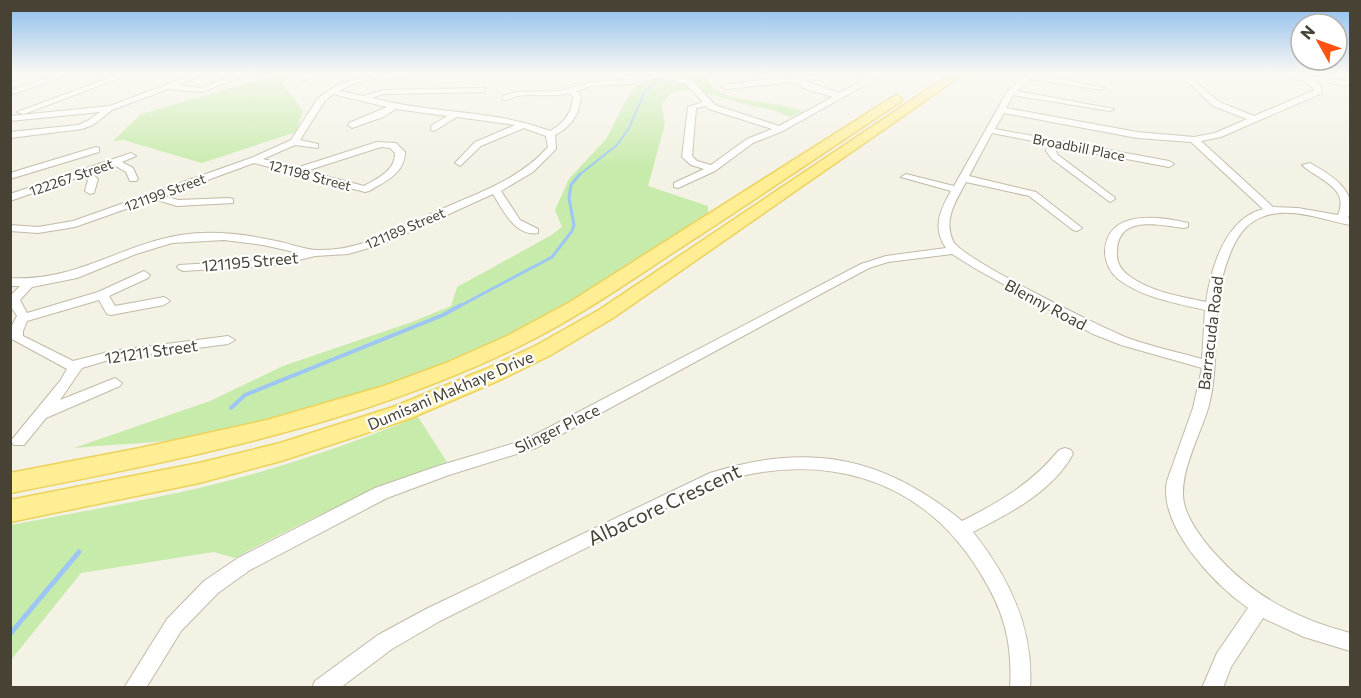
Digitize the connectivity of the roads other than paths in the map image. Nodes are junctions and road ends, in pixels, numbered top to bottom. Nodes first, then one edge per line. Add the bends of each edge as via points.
1 (41, 106) edge
2 (118, 106) edge
3 (321, 106) edge
4 (389, 106) edge
5 (575, 106) edge
6 (697, 106) edge
7 (712, 106) edge
8 (823, 106) edge
9 (887, 106) edge
10 (911, 106) edge
11 (1003, 106) edge
12 (1090, 106) edge
13 (1220, 106) edge
14 (1285, 106) edge
15 (394, 107) junction
16 (111, 108) junction
17 (1110, 109) dead end
18 (1000, 110) junction
19 (457, 113) junction
20 (10, 117) edge
21 (1253, 119) junction
22 (525, 124) junction
23 (352, 125) dead end
24 (434, 128) dead end
25 (780, 129) junction
26 (990, 130) junction
27 (550, 134) junction
28 (10, 135) edge
29 (1194, 140) junction
30 (294, 142) junction
31 (1053, 142) junction
32 (315, 146) dead end
33 (96, 150) dead end
34 (131, 156) dead end
35 (254, 160) junction
36 (115, 162) junction
37 (460, 163) dead end
38 (1169, 164) dead end
39 (1307, 165) dead end
40 (712, 169) junction
41 (297, 171) junction
42 (84, 173) junction
43 (10, 176) edge
44 (906, 177) dead end
45 (963, 178) junction
46 (133, 179) dead end
47 (678, 185) dead end
48 (495, 189) junction
49 (956, 189) junction
50 (90, 191) dead end
51 (155, 196) junction
52 (10, 198) edge
53 (1110, 199) dead end
54 (230, 201) dead end
55 (1269, 209) junction
56 (1346, 221) edge
57 (1184, 225) dead end
58 (10, 228) edge
59 (1077, 228) dead end
60 (534, 231) dead end
61 (954, 250) junction
62 (317, 253) junction
63 (183, 267) dead end
64 (144, 275) dead end
65 (10, 282) edge
66 (29, 283) junction
67 (102, 295) junction
68 (164, 301) dead end
69 (1210, 307) junction
70 (23, 318) junction
71 (228, 340) dead end
72 (74, 365) junction
73 (1209, 365) junction
74 (115, 383) dead end
75 (39, 415) junction
76 (19, 441) dead end
77 (1065, 454) dead end
78 (10, 483) edge
79 (10, 511) edge
80 (961, 530) junction
81 (1260, 606) junction
82 (1350, 642) edge
83 (134, 687) edge
84 (322, 687) edge
85 (1020, 687) edge
86 (1212, 687) edge

1 - 20 street
2 - 16 street
3 - 30 street
4 - 15 street
5 - 27 street via 565,125
6 - 40 street via 692,107 687,158
7 - 25 street
8 - 25 street
9 - 78 main road, Dumisani Makhaye Drive via 586,301 485,354 371,399 269,430 153,457
10 - 79 main road, Dumisani Makhaye Drive via 606,314 494,374 401,413 281,452 199,473
11 - 18 street
12 - 17 street
13 - 21 street
14 - 21 street
15 - 19 street
15 - 23 street
16 - 20 street
16 - 28 street via 79,127
18 - 26 street
18 - 29 street via 1137,135
19 - 22 street
19 - 24 street
21 - 29 street via 1218,135
22 - 27 street
22 - 37 street via 478,144
25 - 40 street via 744,145
26 - 31 street, Broadbill Place
26 - 45 street
27 - 48 street, 121189 Street via 553,147 543,160
29 - 55 street
30 - 32 street
30 - 35 street, 121199 Street
31 - 38 street, Broadbill Place
31 - 53 street via 1051,151 1055,157
33 - 43 street
34 - 36 street, 122267 Street
35 - 41 street, 121198 Street
35 - 51 street, 121199 Street
36 - 42 street, 122267 Street
36 - 46 street via 130,170
39 - 56 street via 1345,197
40 - 47 street
41 - 41 street, 121198 Street via 377,144 395,146 400,152 400,161 386,177 365,189
42 - 50 street via 93,178
42 - 52 street, 122267 Street
44 - 49 street
45 - 49 street
45 - 59 street via 1032,194
48 - 60 street via 516,222
48 - 62 street, 121189 Street via 372,244
49 - 61 street via 942,218 944,232
51 - 54 street via 177,203
51 - 58 street, 121199 Street via 64,226 38,230
55 - 56 street
55 - 69 street, Barracuda Road via 1247,220 1236,232 1218,269
57 - 69 street via 1130,222 1117,230 1111,247 1112,263 1123,277 1146,290
61 - 73 street, Blenny Road via 1098,331
61 - 83 street, Slinger Place via 864,266 530,444 381,493 266,552 228,575 193,604 174,625
62 - 63 street, 121195 Street via 286,261
62 - 66 street, 121189 Street via 243,238 189,237 155,244 76,274
64 - 67 street
65 - 66 street, 121189 Street
66 - 70 street via 14,300
67 - 68 street via 112,311
67 - 70 street
69 - 73 street, Barracuda Road
70 - 72 street via 16,331 18,340
71 - 72 street, 121211 Street via 112,355
72 - 75 street
73 - 81 street, Barracuda Road via 1198,416 1176,479 1177,512 1206,556
74 - 75 street
75 - 76 street
77 - 80 street via 1046,479 1025,496
80 - 84 street, Albacore Crescent via 910,492 856,469 804,460 754,464 710,479 433,615
80 - 85 street, Albacore Crescent via 1006,601 1017,641
81 - 82 street, Barracuda Road via 1306,628
81 - 86 street via 1224,660

